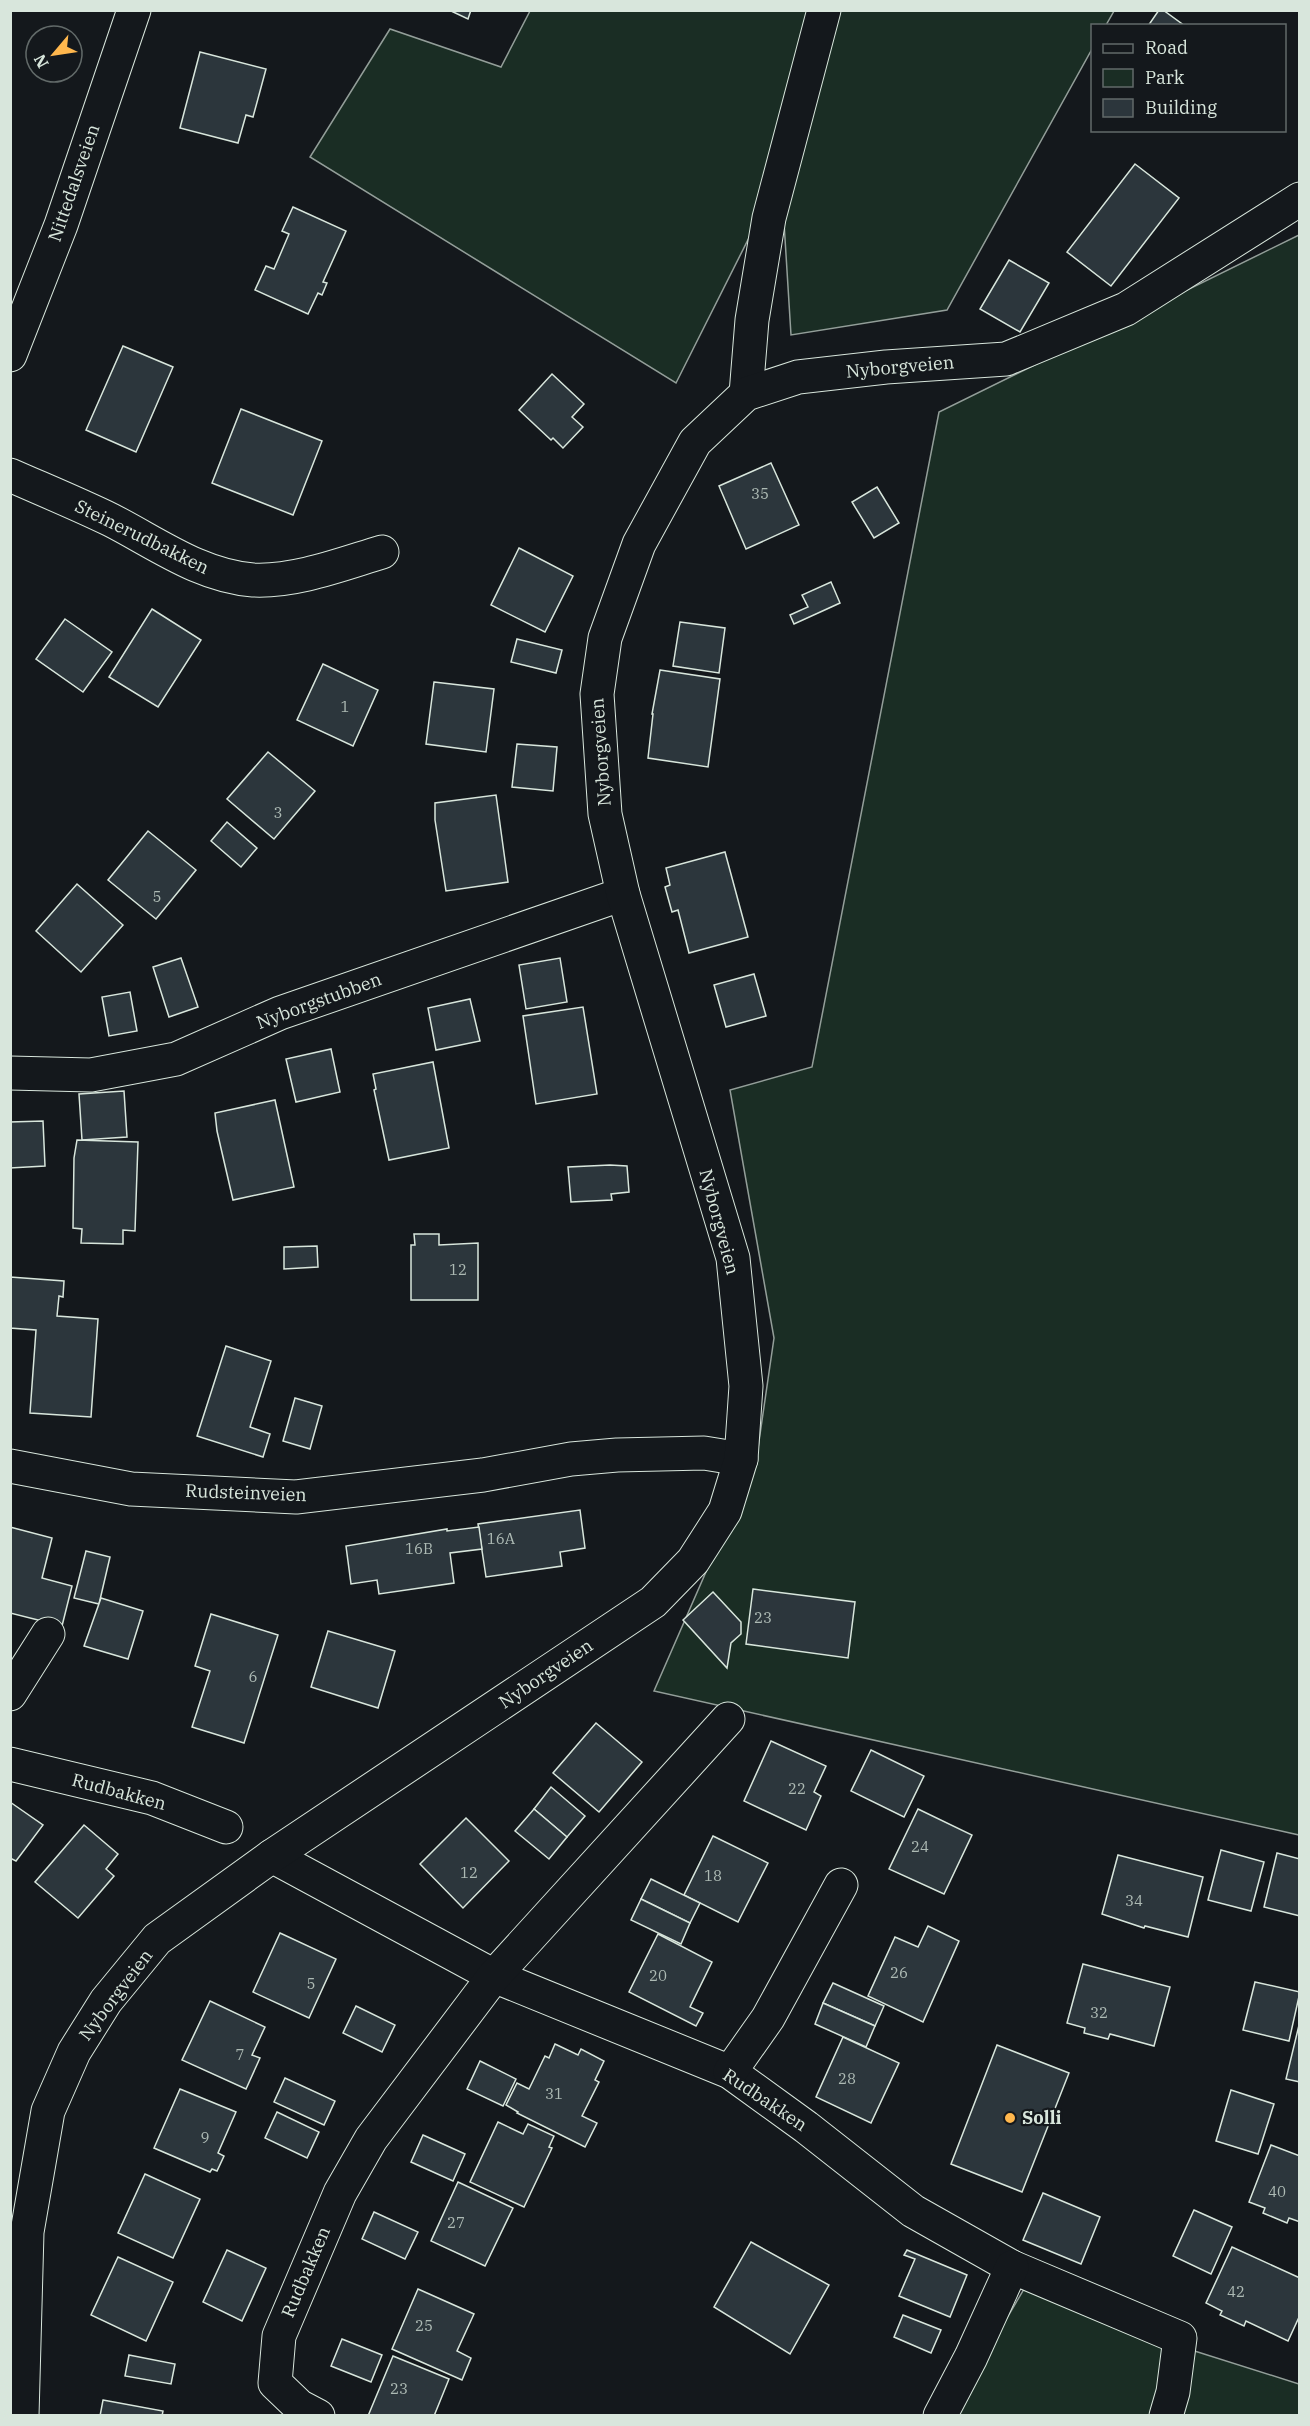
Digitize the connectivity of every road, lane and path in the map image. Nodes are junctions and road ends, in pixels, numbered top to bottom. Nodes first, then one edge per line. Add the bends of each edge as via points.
1 (134, 10) edge
2 (824, 10) edge
3 (1299, 199) edge
4 (10, 355) edge
5 (746, 394) junction
6 (10, 475) edge
7 (382, 552) dead end
8 (623, 894) junction
9 (10, 1073) edge
10 (741, 1459) junction
11 (10, 1466) edge
12 (48, 1635) dead end
13 (10, 1694) edge
14 (728, 1719) dead end
15 (10, 1764) edge
16 (226, 1827) dead end
17 (272, 1856) junction
18 (841, 1885) dead end
19 (494, 1976) junction
20 (730, 2073) junction
21 (1012, 2267) junction
22 (22, 2415) edge
23 (318, 2415) edge
24 (940, 2415) edge
25 (1166, 2415) edge

1 - 4 street, Nittedalsveien via 61,225
2 - 5 street via 769,218 752,320
3 - 5 street, Nyborgveien via 1126,309 1006,359 798,377
5 - 8 street, Nyborgveien via 695,442 639,544 605,638 597,694 598,740 605,814
6 - 7 street, Steinerudbakken via 219,574 254,580 309,574
8 - 9 street, Nyborgstubben via 280,1013 176,1059 91,1075
8 - 10 street, Nyborgveien via 733,1258 746,1386
10 - 11 street, Rudsteinveien via 704,1453 617,1455 296,1497 131,1489
10 - 17 street, Nyborgveien via 725,1510 693,1561 653,1602
12 - 13 street
14 - 19 street, Rudbakken
15 - 16 street, Rudbakken via 152,1798
17 - 19 street, Rudbakken
17 - 22 street, Nyborgveien via 158,1939 106,2001 74,2052 52,2101 27,2232
18 - 20 street via 768,2018
19 - 20 street, Rudbakken
19 - 23 street, Rudbakken via 371,2139 340,2193 279,2336 275,2384 299,2406
20 - 21 street, Rudbakken via 913,2211
21 - 24 street
21 - 25 street, Rudbakken via 1180,2338

